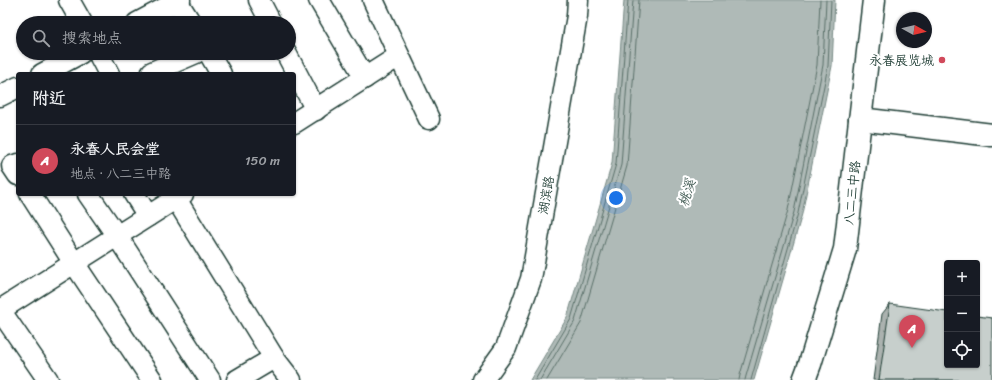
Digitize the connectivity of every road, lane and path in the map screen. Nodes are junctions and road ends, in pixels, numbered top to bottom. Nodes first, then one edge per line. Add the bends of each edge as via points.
1 (69, 0) edge
2 (259, 0) edge
3 (319, 0) edge
4 (373, 0) edge
5 (578, 0) edge
6 (874, 0) edge
7 (179, 1) edge
8 (78, 16) edge
9 (150, 16) edge
10 (186, 16) edge
11 (267, 16) edge
12 (399, 56) junction
13 (68, 60) edge
14 (102, 60) edge
15 (180, 60) edge
16 (213, 60) edge
17 (290, 60) edge
18 (46, 72) edge
19 (108, 72) edge
20 (152, 72) edge
21 (221, 72) edge
22 (296, 72) edge
23 (296, 72) edge
24 (365, 78) junction
25 (16, 88) edge
26 (0, 96) edge
27 (316, 110) junction
28 (429, 119) dead end
29 (860, 119) junction
30 (296, 123) edge
31 (992, 135) edge
32 (16, 165) edge
33 (16, 172) edge
34 (31, 196) edge
35 (89, 196) edge
36 (135, 196) edge
37 (177, 196) edge
38 (148, 216) junction
39 (117, 236) junction
40 (74, 263) junction
41 (0, 310) edge
42 (274, 358) junction
43 (48, 380) edge
44 (152, 380) edge
45 (210, 380) edge
46 (237, 380) edge
47 (291, 380) edge
48 (483, 380) edge
49 (804, 380) edge

1 - 8 street
2 - 11 street
3 - 24 street
4 - 12 street
5 - 48 street, 湖滨路 via 531,279 506,348
6 - 29 main road, 八二三中路
7 - 9 street
7 - 10 street
12 - 24 street
12 - 28 street
13 - 18 street
14 - 19 street
15 - 20 street
16 - 21 street
17 - 22 street
23 - 27 street
24 - 27 street
25 - 26 street
27 - 30 street
29 - 31 main road
29 - 49 main road, 八二三中路 via 845,250
32 - 33 street via 12,166
34 - 40 street
35 - 39 street
36 - 38 street
37 - 38 street
37 - 42 street
38 - 39 street
39 - 40 street
39 - 45 street
40 - 41 street
40 - 44 street
41 - 43 street
42 - 46 street
42 - 47 street

